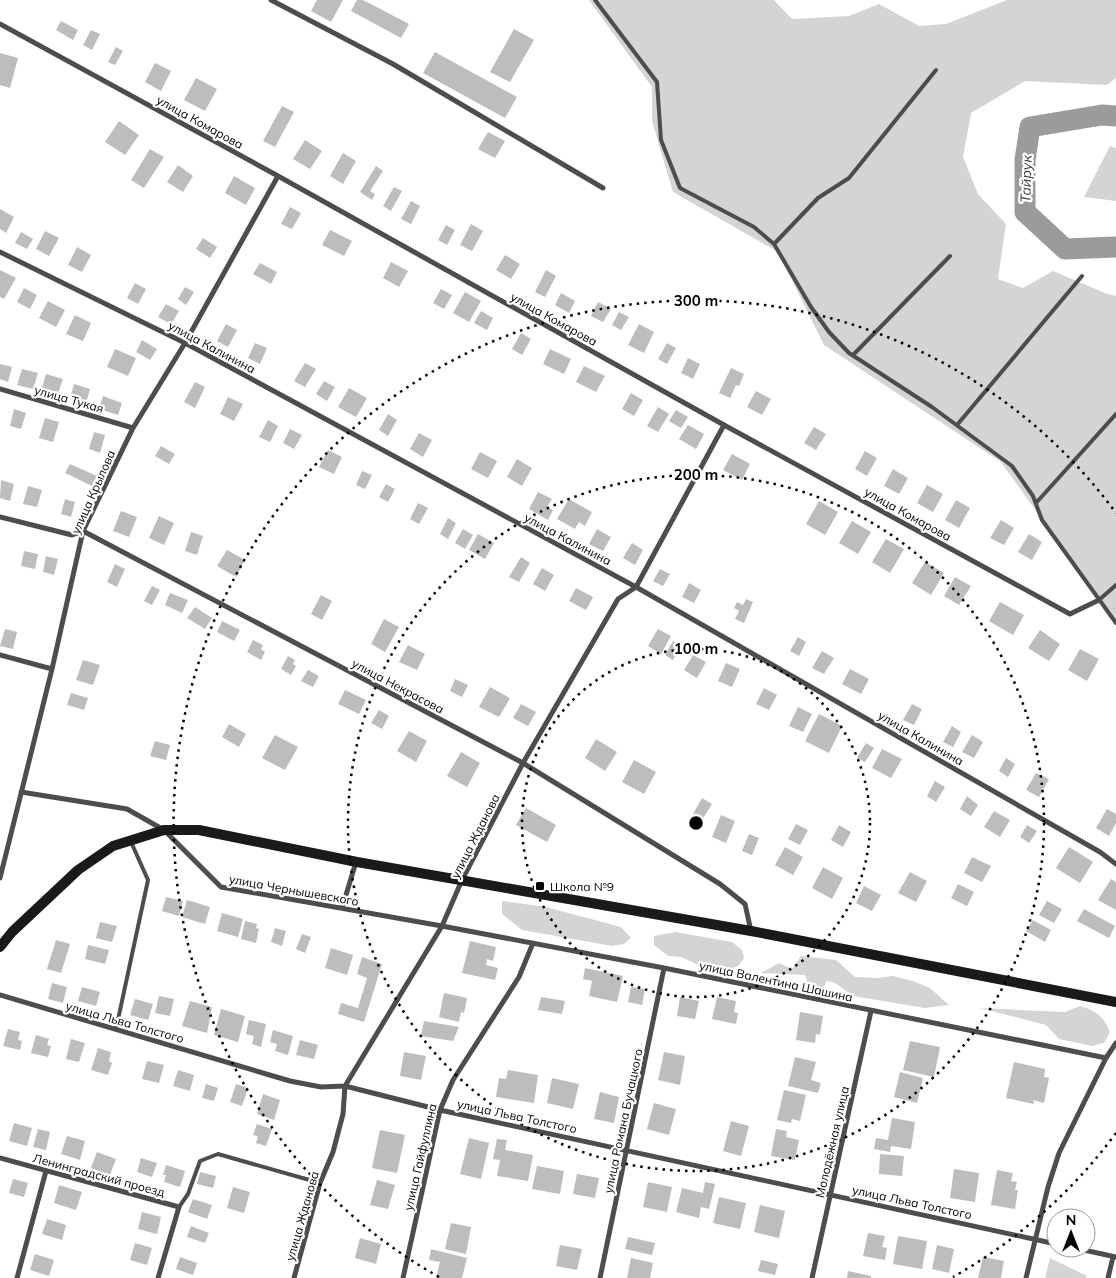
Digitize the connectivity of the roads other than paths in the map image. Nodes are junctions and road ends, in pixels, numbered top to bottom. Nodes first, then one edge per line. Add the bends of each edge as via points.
1 (271, 0) edge
2 (595, 0) edge
3 (0, 24) edge
4 (936, 70) dead end
5 (278, 176) junction
6 (603, 188) dead end
7 (774, 244) junction
8 (0, 252) edge
9 (950, 256) dead end
10 (1082, 276) dead end
11 (185, 344) junction
12 (853, 355) junction
13 (0, 389) edge
14 (1116, 414) edge
15 (724, 425) junction
16 (957, 425) junction
17 (133, 428) junction
18 (1036, 503) junction
19 (0, 517) edge
20 (83, 531) junction
21 (1116, 584) edge
22 (636, 587) junction
23 (1099, 600) junction
24 (1116, 623) edge
25 (0, 655) edge
26 (52, 669) junction
27 (523, 763) junction
28 (22, 792) junction
29 (164, 830) junction
30 (130, 840) junction
31 (356, 862) junction
32 (1116, 864) edge
33 (1, 871) edge
34 (0, 878) edge
35 (462, 880) junction
36 (342, 908) junction
37 (442, 926) junction
38 (751, 931) junction
39 (533, 943) junction
40 (0, 947) edge
41 (664, 968) junction
42 (0, 995) edge
43 (1116, 1002) edge
44 (871, 1011) junction
45 (116, 1030) junction
46 (1116, 1043) edge
47 (1106, 1058) junction
48 (345, 1086) junction
49 (440, 1110) junction
50 (627, 1150) junction
51 (0, 1158) edge
52 (46, 1172) junction
53 (320, 1182) junction
54 (830, 1194) junction
55 (179, 1207) junction
56 (1034, 1239) junction
57 (1046, 1242) edge
58 (1096, 1253) edge
59 (1115, 1257) edge
60 (17, 1278) edge
61 (158, 1278) edge
62 (294, 1278) edge
63 (403, 1278) edge
64 (600, 1278) edge
65 (812, 1278) edge
66 (1026, 1278) edge
67 (1108, 1278) edge

1 - 6 street via 393,64
2 - 7 lane via 658,82 661,140 680,188 754,227
3 - 5 street, улица Комарова
4 - 7 lane via 849,178 818,198
5 - 11 street, улица Крылова
5 - 15 street, улица Комарова
7 - 12 lane via 811,307 829,332
8 - 11 street, улица Калинина
9 - 12 lane
10 - 16 lane
11 - 17 street, улица Крылова
11 - 22 street, улица Калинина
12 - 16 lane
13 - 17 street, улица Тукая
14 - 18 lane
15 - 22 street, улица Жданова
15 - 23 street, улица Комарова via 1070,614
16 - 18 lane via 1012,466
17 - 20 street, улица Крылова
18 - 23 lane via 1042,520
19 - 20 street, улица Некрасова via 72,535
20 - 26 street, улица Крылова
20 - 27 street, улица Некрасова
21 - 23 lane
22 - 27 street, улица Жданова via 618,599
22 - 32 street, улица Калинина
23 - 24 lane
25 - 26 street
26 - 28 street, улица Крылова
27 - 35 street, улица Жданова
27 - 38 street, улица Некрасова via 720,884 745,904
28 - 29 street, улица Чернышевского via 127,809
28 - 33 street, улица Крылова
29 - 30 street
29 - 31 street via 199,830
29 - 36 street, улица Чернышевского via 221,887
30 - 40 street via 113,846 78,870
30 - 45 lane via 148,880
31 - 35 street
31 - 36 street
33 - 34 street, улица Крылова
35 - 37 street, улица Жданова
35 - 38 street
36 - 37 street, улица Чернышевского
37 - 39 street, улица Валентина Шашина
37 - 48 street, улица Жданова
38 - 43 street
39 - 41 street, улица Валентина Шашина
39 - 49 street, улица Гайфуллина via 519,977 453,1080
41 - 44 street, улица Валентина Шашина
41 - 50 street, улица Романа Бучацкого
42 - 45 street, улица Льва Толстого
44 - 47 street, улица Валентина Шашина
44 - 54 street, Молодёжная улица
45 - 48 street, улица Льва Толстого via 290,1081 321,1087
46 - 47 street
47 - 56 street via 1059,1153
48 - 49 street, улица Льва Толстого
48 - 53 street, улица Жданова via 336,1143
49 - 50 street, улица Льва Толстого
49 - 63 street, улица Гайфуллина
50 - 54 street, улица Льва Толстого
50 - 64 street, улица Романа Бучацкого
51 - 52 street, Ленинградский проезд
52 - 55 street, Ленинградский проезд
52 - 60 street
53 - 55 lane via 218,1154 200,1161 188,1194
53 - 62 street, улица Жданова
54 - 56 street, улица Льва Толстого
54 - 65 street, Молодёжная улица
55 - 61 street, Ленинградский проезд
56 - 57 street, улица Льва Толстого
56 - 66 street
58 - 59 street
59 - 67 street

